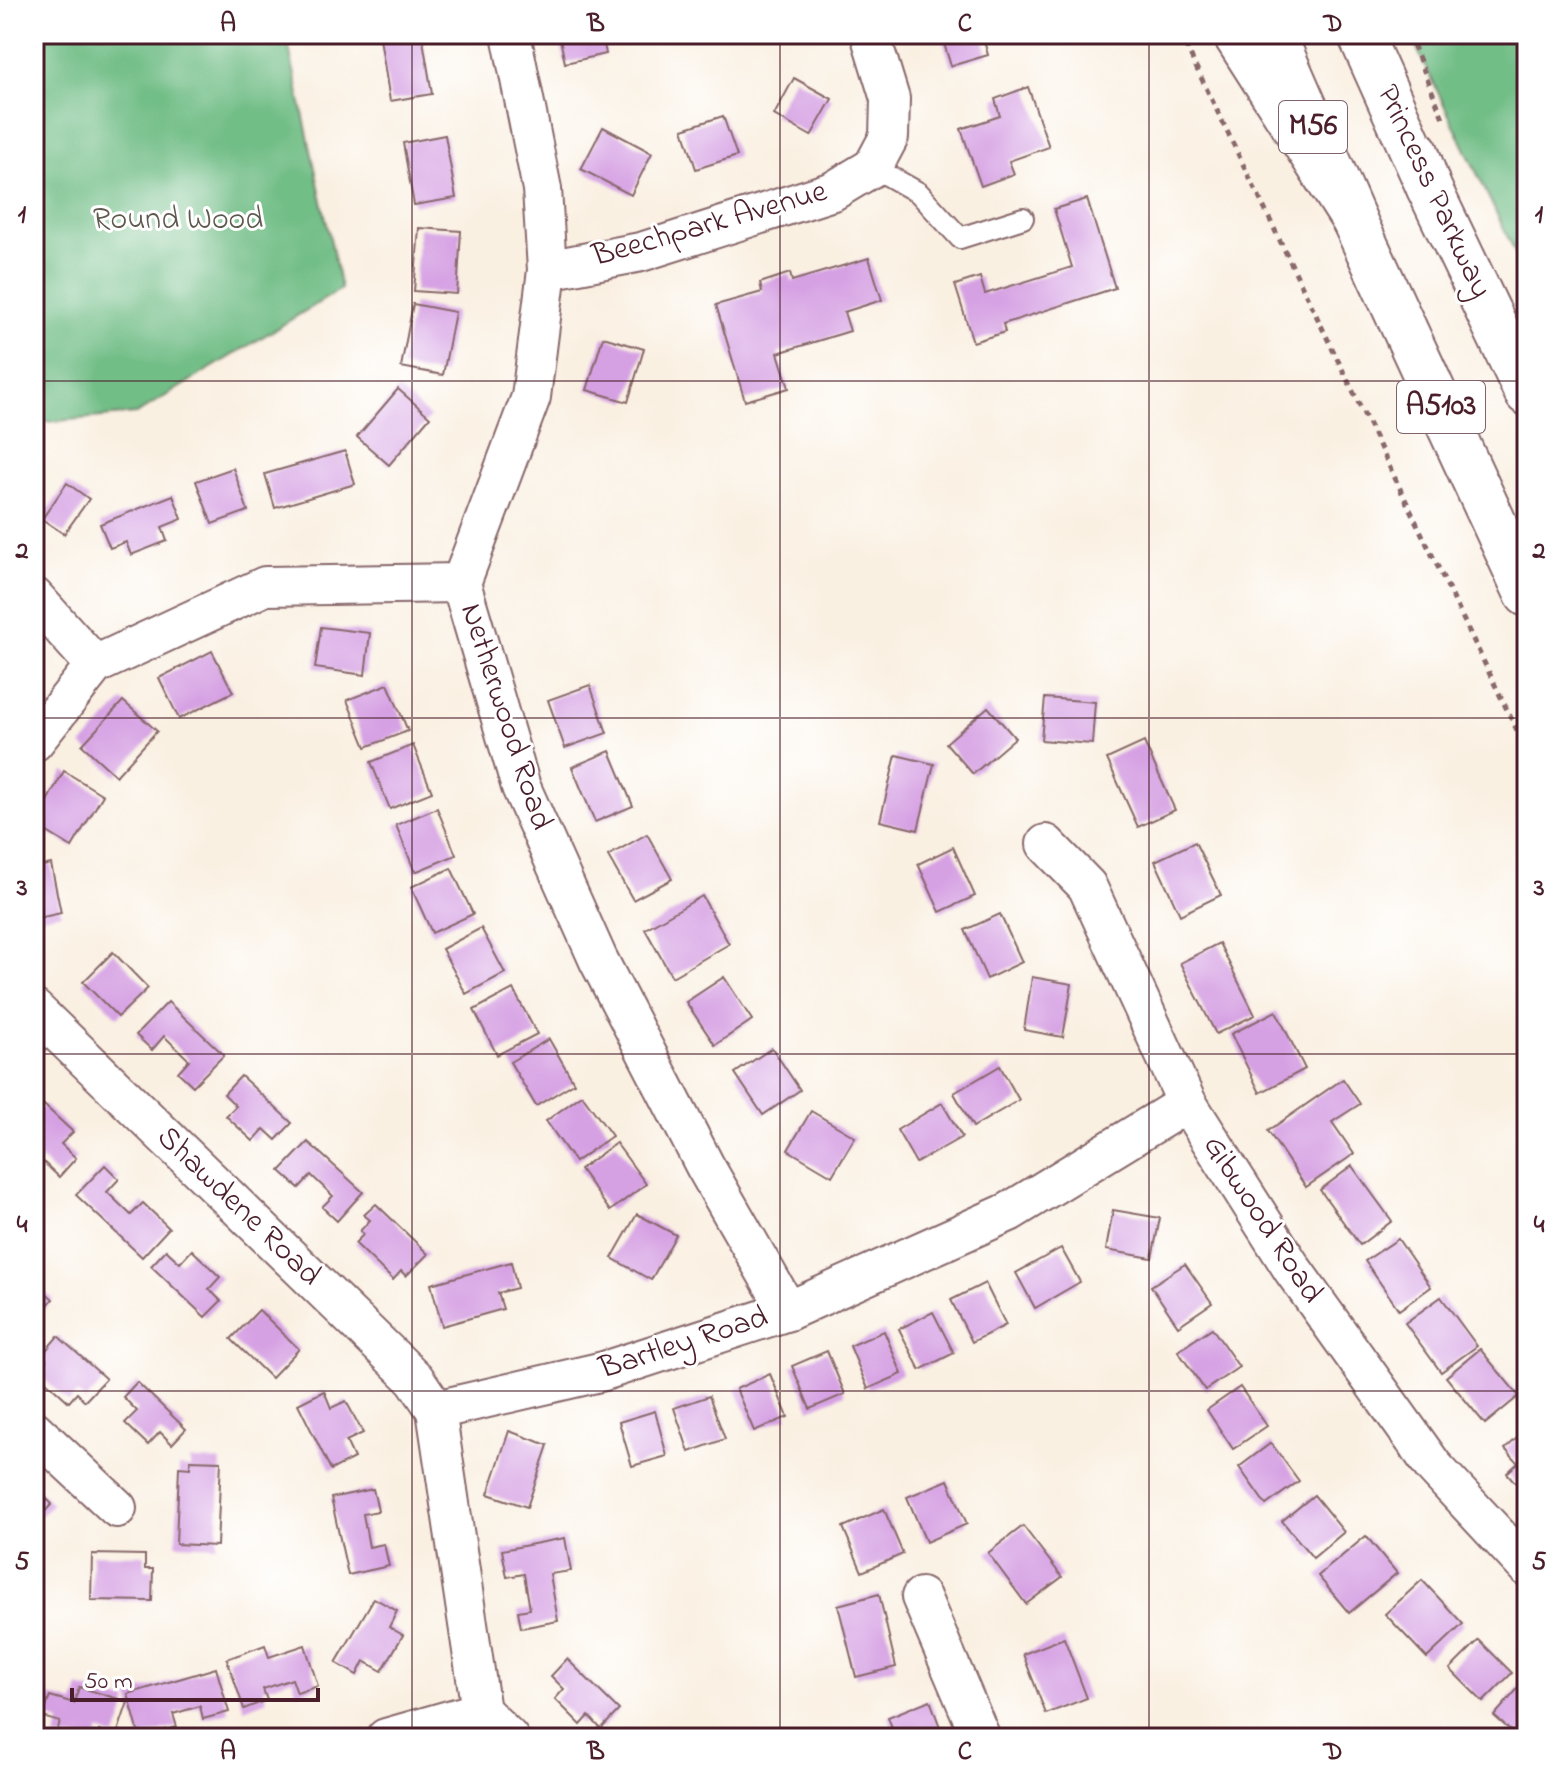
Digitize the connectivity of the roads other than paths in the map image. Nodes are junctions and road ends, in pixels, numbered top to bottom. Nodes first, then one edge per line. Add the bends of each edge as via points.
1 (511, 34) edge
2 (870, 34) edge
3 (1235, 34) edge
4 (1273, 34) edge
5 (1360, 34) edge
6 (1375, 34) edge
7 (873, 167) junction
8 (1429, 188) junction
9 (1023, 218) dead end
10 (1354, 220) junction
11 (547, 270) junction
12 (1527, 393) edge
13 (461, 583) junction
14 (1527, 594) edge
15 (34, 597) edge
16 (95, 665) junction
17 (34, 742) edge
18 (1046, 844) dead end
19 (34, 1009) edge
20 (1187, 1103) junction
21 (788, 1311) junction
22 (436, 1410) junction
23 (34, 1430) edge
24 (117, 1508) dead end
25 (1527, 1567) edge
26 (921, 1597) dead end
27 (481, 1711) junction
28 (386, 1738) edge
29 (509, 1738) edge
30 (981, 1738) edge

1 - 11 street, Netherwood Road via 542,189
2 - 7 street via 890,99 889,137
3 - 10 highway, A5103
4 - 10 highway, M56
5 - 8 highway, Princess Parkway / M56
6 - 8 highway, A5103
7 - 9 lane via 919,193 960,238
7 - 11 street, Beechpark Avenue via 804,201 641,252
8 - 12 highway, Princess Parkway / A5103
10 - 14 highway, A5103
11 - 13 street, Netherwood Road via 531,397
13 - 16 street via 265,586
13 - 21 street, Netherwood Road via 521,787 591,945 705,1166
15 - 16 street
16 - 17 street
18 - 20 street, Gibwood Road via 1087,886
19 - 22 street, Shawdene Road via 415,1379
20 - 21 street, Bartley Road via 1009,1212
20 - 25 street, Gibwood Road via 1223,1165 1393,1414 1433,1466
21 - 22 street, Bartley Road via 604,1371
22 - 27 street
23 - 24 street
26 - 30 street
27 - 28 street
27 - 29 street

